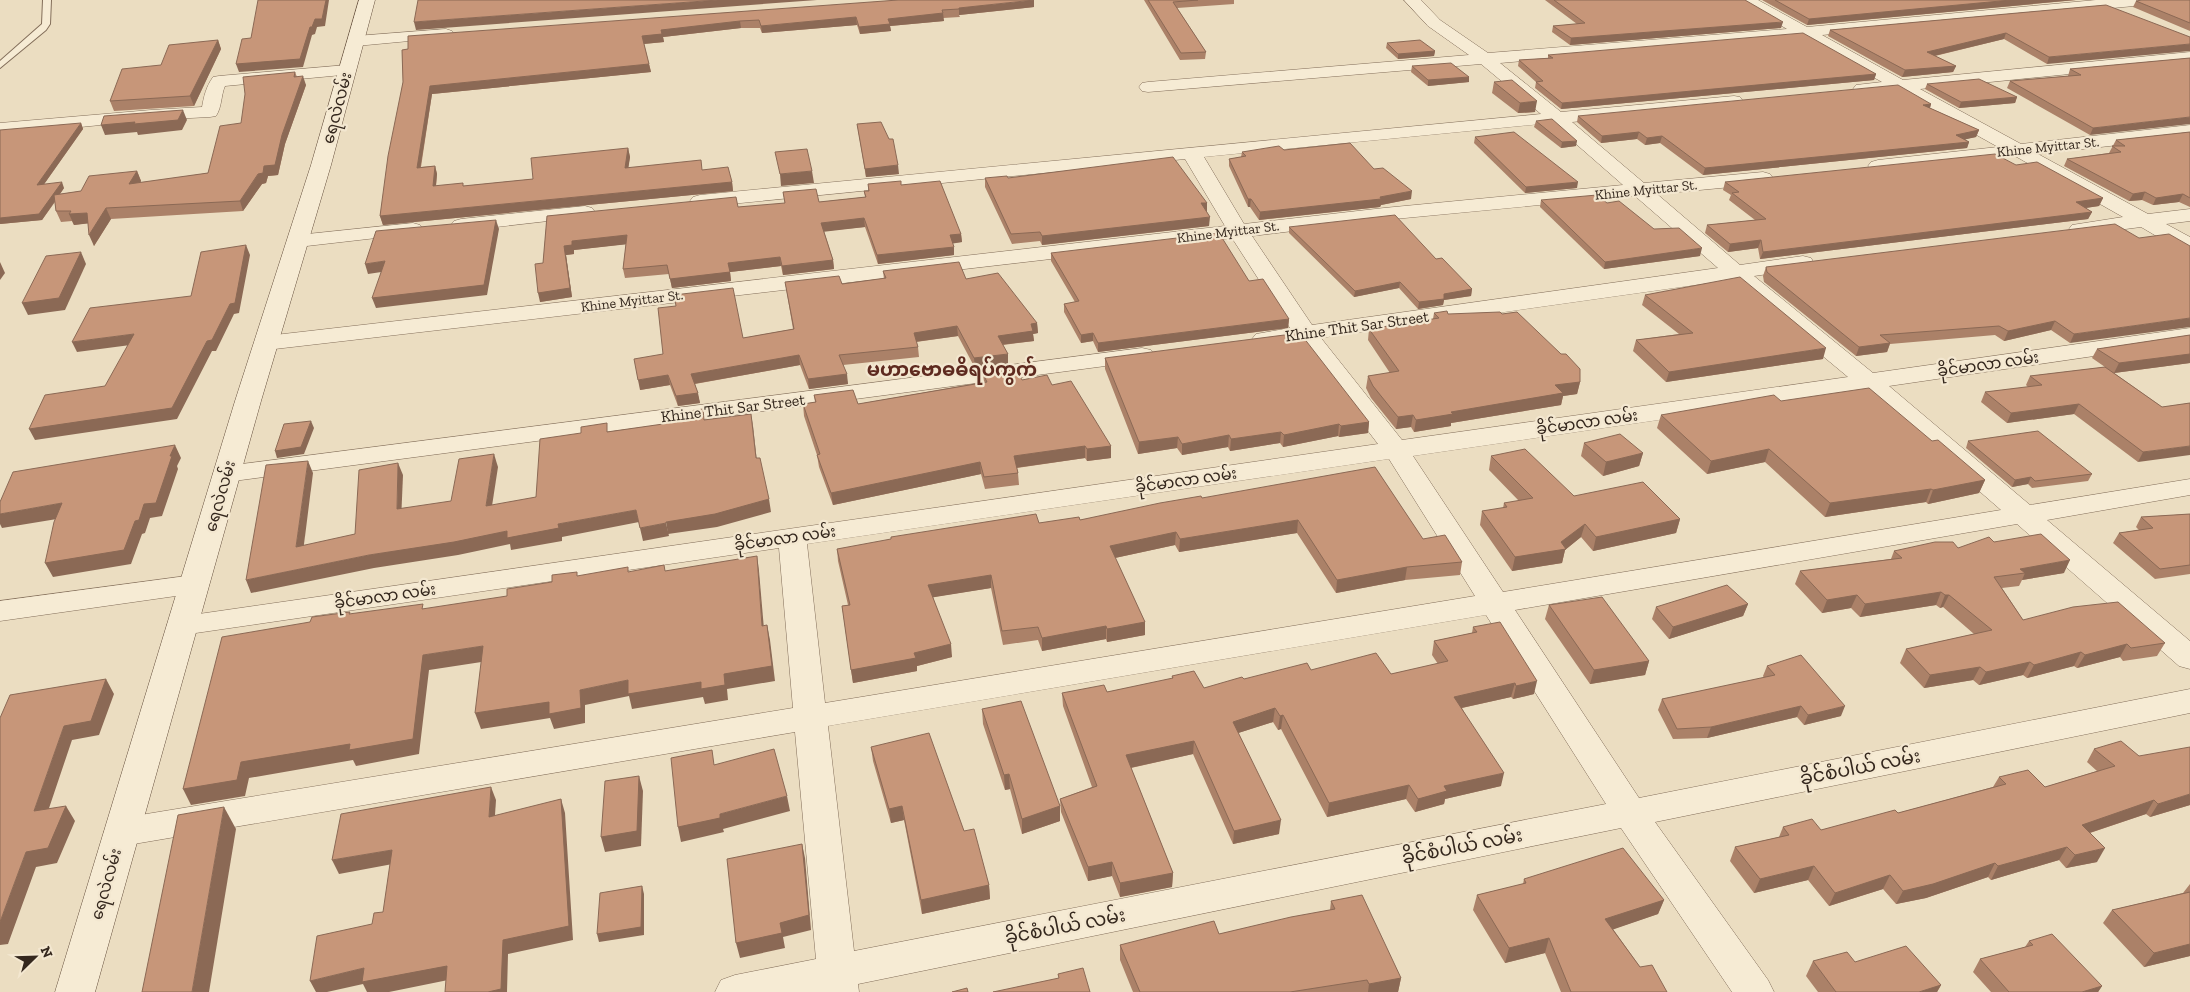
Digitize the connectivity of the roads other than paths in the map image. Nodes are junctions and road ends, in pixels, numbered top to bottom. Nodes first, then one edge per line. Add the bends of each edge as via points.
1 (47, 0) edge
2 (367, 0) edge
3 (1412, 0) edge
4 (1747, 0) edge
5 (2145, 0) edge
6 (2100, 2) edge
7 (2138, 18) edge
8 (1805, 32) junction
9 (462, 33) edge
10 (356, 41) junction
11 (2190, 58) edge
12 (1485, 59) junction
13 (0, 65) edge
14 (347, 70) junction
15 (1900, 86) junction
16 (1148, 87) dead end
17 (1841, 91) edge
18 (1753, 99) edge
19 (1557, 118) junction
20 (0, 129) edge
21 (2190, 131) edge
22 (2020, 150) junction
23 (1191, 152) junction
24 (1856, 169) edge
25 (1778, 177) edge
26 (1642, 190) junction
27 (685, 202) edge
28 (605, 210) edge
29 (2190, 215) edge
30 (2146, 221) junction
31 (446, 226) edge
32 (427, 228) edge
33 (1238, 231) junction
34 (2058, 232) edge
35 (298, 241) junction
36 (2190, 246) edge
37 (1822, 260) edge
38 (1734, 271) junction
39 (1306, 334) junction
40 (2190, 335) edge
41 (266, 342) junction
42 (1246, 342) edge
43 (1167, 352) edge
44 (1868, 381) junction
45 (1396, 450) junction
46 (226, 474) junction
47 (2190, 487) edge
48 (2025, 515) junction
49 (792, 537) junction
50 (194, 585) junction
51 (1496, 603) junction
52 (0, 611) edge
53 (182, 625) junction
54 (2190, 658) edge
55 (2190, 701) edge
56 (812, 717) junction
57 (1630, 813) junction
58 (122, 832) junction
59 (838, 982) edge
60 (75, 992) edge
61 (735, 992) edge
62 (1754, 992) edge

1 - 13 lane via 46,24
2 - 10 street, ရေလဲလမ်း
3 - 12 street via 1434,23
4 - 8 street
5 - 6 street
6 - 7 street
6 - 8 street
8 - 12 street
8 - 15 street
9 - 10 street
10 - 14 street, ရေလဲလမ်း
11 - 15 street
12 - 16 street
12 - 19 street
14 - 20 street via 219,81 210,112
14 - 35 street, ရေလဲလမ်း
15 - 17 street
15 - 22 street
18 - 19 street
19 - 23 street
19 - 26 street
21 - 22 street, Khine Myittar St.
22 - 24 street, Khine Myittar St.
22 - 30 street
23 - 27 street
23 - 33 street
25 - 26 street, Khine Myittar St.
26 - 33 street, Khine Myittar St.
26 - 38 street
28 - 31 street
29 - 30 street
30 - 34 street
30 - 36 street
32 - 35 street
33 - 39 street
33 - 41 street, Khine Myittar St.
35 - 41 street, ရေလဲလမ်း
37 - 38 street, Khine Thit Sar Street
38 - 39 street, Khine Thit Sar Street
38 - 44 street
39 - 42 street, Khine Thit Sar Street
39 - 45 street
40 - 44 street, ခိုင်မာလာ လမ်း
41 - 46 street, ရေလဲလမ်း
43 - 46 street, Khine Thit Sar Street
44 - 45 street, ခိုင်မာလာ လမ်း
44 - 48 street
45 - 49 street, ခိုင်မာလာ လမ်း
45 - 51 street
46 - 50 street, ရေလဲလမ်း
47 - 48 street
48 - 51 street
48 - 54 street
49 - 53 street, ခိုင်မာလာ လမ်း
49 - 56 street
50 - 52 street
50 - 53 street, ရေလဲလမ်း
51 - 56 street
51 - 57 street
53 - 58 street, ရေလဲလမ်း
55 - 57 street, ခိုင်စံပါယ် လမ်း
56 - 58 street
56 - 59 street
57 - 59 street, ခိုင်စံပါယ် လမ်း
57 - 62 street
58 - 60 street, ရေလဲလမ်း
59 - 61 street, ခိုင်စံပါယ် လမ်း

